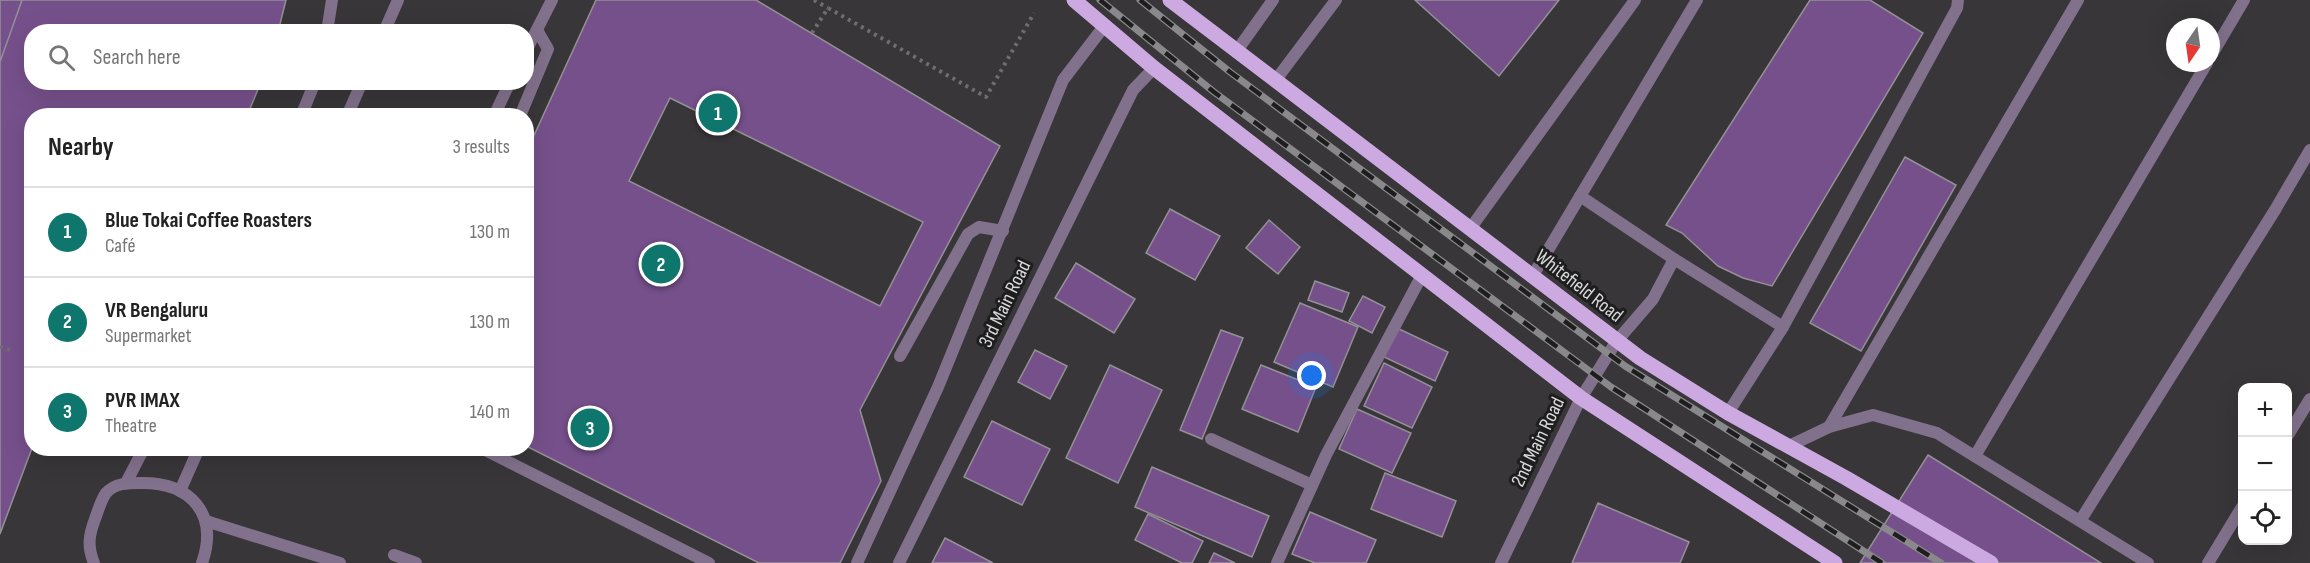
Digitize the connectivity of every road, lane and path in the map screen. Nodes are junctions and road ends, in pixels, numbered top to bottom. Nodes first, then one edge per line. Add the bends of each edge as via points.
1 (332, 0) edge
2 (398, 0) edge
3 (552, 0) edge
4 (814, 0) edge
5 (1074, 0) edge
6 (1170, 0) edge
7 (1273, 0) edge
8 (1336, 0) edge
9 (1635, 0) edge
10 (1697, 0) edge
11 (1958, 0) edge
12 (2078, 0) edge
13 (2244, 0) edge
14 (828, 8) junction
15 (1034, 13) dead end
16 (328, 24) edge
17 (388, 24) edge
18 (1105, 25) junction
19 (537, 30) junction
20 (812, 33) dead end
21 (534, 36) edge
22 (2220, 41) edge
23 (1236, 52) junction
24 (1154, 68) junction
25 (2202, 72) edge
26 (1275, 81) junction
27 (534, 83) edge
28 (312, 90) edge
29 (358, 90) edge
30 (506, 90) edge
31 (531, 90) edge
32 (304, 108) edge
33 (351, 108) edge
34 (498, 108) edge
35 (523, 108) edge
36 (2310, 150) edge
37 (1580, 196) junction
38 (1470, 229) junction
39 (1003, 231) junction
40 (1674, 260) junction
41 (1421, 277) junction
42 (1533, 277) junction
43 (1783, 327) junction
44 (1616, 342) junction
45 (0, 347) edge
46 (13, 351) dead end
47 (900, 356) dead end
48 (1581, 398) junction
49 (2310, 399) edge
50 (1728, 413) junction
51 (1829, 427) junction
52 (2292, 428) edge
53 (1211, 439) dead end
54 (1789, 446) junction
55 (140, 456) edge
56 (195, 456) edge
57 (497, 456) edge
58 (1975, 456) junction
59 (126, 483) junction
60 (1312, 485) junction
61 (180, 491) junction
62 (2238, 514) edge
63 (206, 521) junction
64 (2080, 521) junction
65 (394, 555) dead end
66 (316, 558) edge
67 (94, 563) edge
68 (202, 563) edge
69 (340, 563) edge
70 (416, 563) edge
71 (709, 563) edge
72 (857, 563) edge
73 (899, 563) edge
74 (1277, 563) edge
75 (1501, 563) edge
76 (1835, 563) edge
77 (1991, 563) edge
78 (2148, 563) edge
79 (2208, 563) edge

1 - 16 street
2 - 17 street
3 - 19 street
4 - 14 path
5 - 18 main road
6 - 23 main road, Whitefield Road
7 - 23 street
8 - 26 street
9 - 38 street
10 - 37 street
11 - 43 street
12 - 51 street
13 - 22 street
14 - 15 path via 986,97
14 - 20 path
18 - 24 main road
18 - 39 street via 1063,80
19 - 21 street
19 - 27 street via 548,50
23 - 26 main road, Whitefield Road
24 - 41 main road
24 - 73 street, 3rd Main Road via 1133,90
25 - 58 street
26 - 38 main road, Whitefield Road
28 - 32 street
29 - 33 street
30 - 34 street
31 - 35 street
36 - 64 street
37 - 40 street
37 - 42 street
38 - 42 main road, Whitefield Road
39 - 47 street via 979,227 968,234
39 - 72 street via 938,387
40 - 43 street
40 - 44 street, 2nd Main Road via 1653,299
41 - 48 main road
41 - 60 street
42 - 44 main road, Whitefield Road
43 - 50 street
44 - 48 street, 2nd Main Road
44 - 50 main road, Whitefield Road
45 - 46 path
48 - 75 street, 2nd Main Road
48 - 76 main road
49 - 52 street
50 - 54 main road, Whitefield Road
51 - 54 street
51 - 58 street via 1873,415 1937,433
53 - 60 street
54 - 77 main road, Whitefield Road
55 - 59 street
56 - 61 street
57 - 71 street
58 - 64 street
59 - 61 street via 153,482
59 - 67 street via 111,489 103,499 88,544
60 - 74 street
61 - 63 street via 201,508
62 - 79 street
63 - 66 street
63 - 68 street via 207,548
64 - 78 street
65 - 70 street
66 - 69 street

